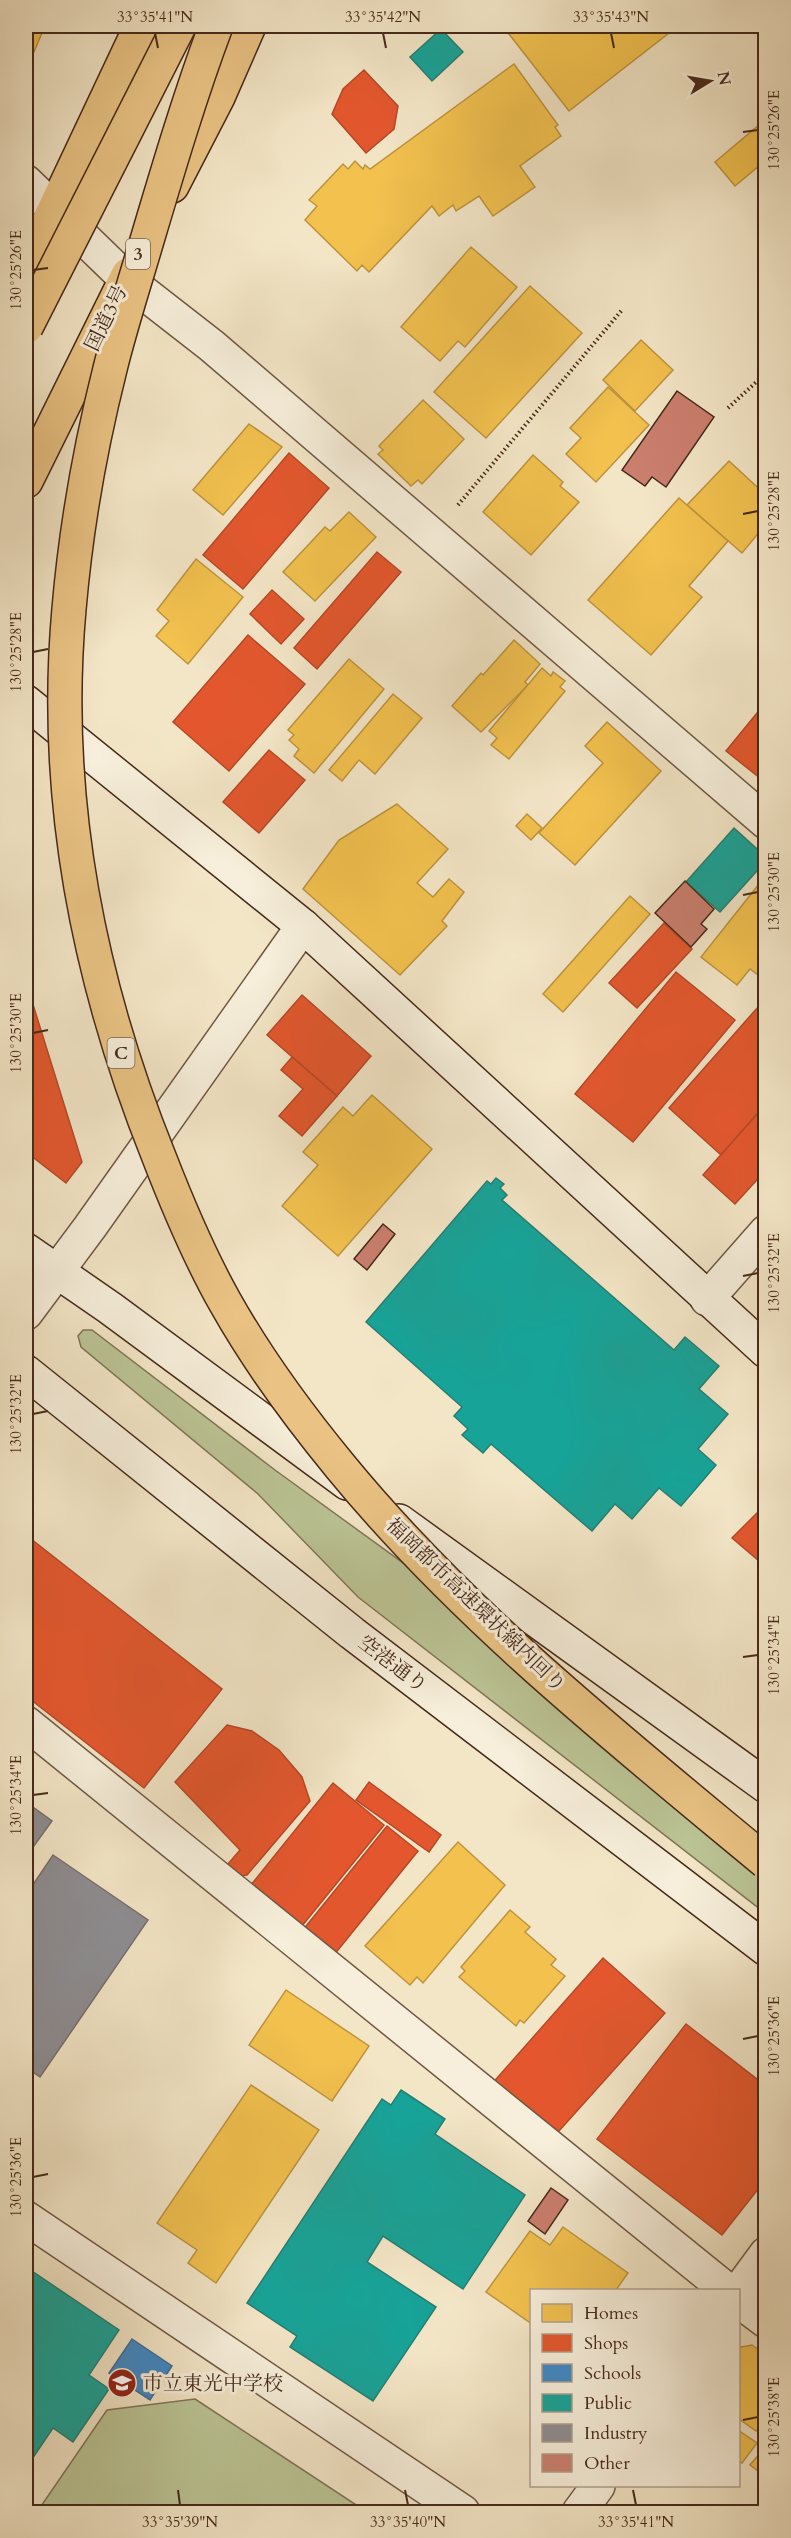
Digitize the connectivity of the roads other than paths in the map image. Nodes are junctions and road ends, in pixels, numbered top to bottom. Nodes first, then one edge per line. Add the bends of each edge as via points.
1 (141, 26) edge
2 (164, 26) edge
3 (179, 26) edge
4 (216, 26) edge
5 (230, 26) edge
6 (249, 26) edge
7 (26, 182) edge
8 (52, 209) junction
9 (26, 270) edge
10 (126, 279) junction
11 (26, 290) edge
12 (26, 327) edge
13 (26, 481) edge
14 (26, 702) edge
15 (765, 822) edge
16 (303, 926) junction
17 (765, 1232) edge
18 (26, 1250) edge
19 (55, 1272) junction
20 (707, 1299) junction
21 (26, 1313) edge
22 (765, 1351) edge
23 (26, 1372) edge
24 (26, 1723) edge
25 (765, 1786) edge
26 (765, 1854) edge
27 (765, 1862) edge
28 (765, 1950) edge
29 (26, 2218) edge
30 (765, 2254) edge
31 (726, 2289) edge
32 (740, 2289) edge
33 (740, 2302) edge
34 (765, 2321) edge
35 (597, 2487) edge
36 (463, 2512) edge
37 (579, 2512) edge

1 - 8 highway
2 - 11 highway
3 - 12 highway, bridge
4 - 27 highway, 福岡都市高速環状線内回り / C, bridge via 171,159 110,368 83,496 68,612 68,798 102,991 137,1102 178,1206 225,1302 274,1379 333,1457 400,1535 473,1607
5 - 26 highway, C via 181,162 117,368 89,501 77,607 73,713 76,796 86,875 110,990 143,1099 185,1204 231,1298 282,1375 405,1530 530,1652
6 - 10 highway, 国道3号 / 3 via 218,97
7 - 8 street
8 - 9 highway
8 - 10 street
10 - 13 highway, 国道3号 / 3
10 - 15 street via 212,346
14 - 16 street
16 - 19 street
16 - 20 street
17 - 20 street
18 - 19 street
19 - 21 street
19 - 25 street via 110,1308
20 - 22 street
23 - 28 street, 空港通り via 343,1626
24 - 31 street
29 - 36 street
30 - 32 street
33 - 34 street
35 - 37 street

